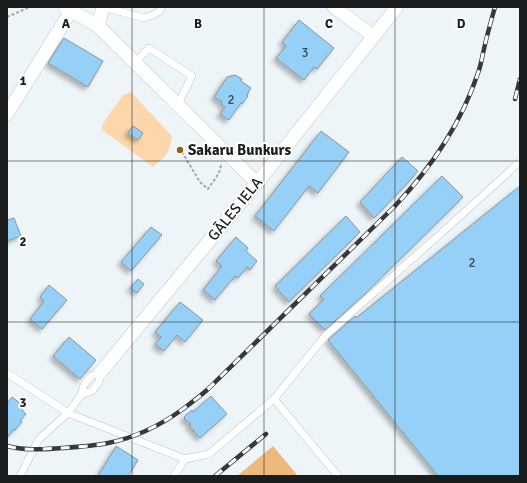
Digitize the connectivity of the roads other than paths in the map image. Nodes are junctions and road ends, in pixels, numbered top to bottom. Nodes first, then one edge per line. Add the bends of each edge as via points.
1 (103, 7) edge
2 (161, 7) edge
3 (334, 7) edge
4 (397, 7) edge
5 (68, 9) edge
6 (98, 26) junction
7 (373, 36) junction
8 (135, 63) junction
9 (178, 104) junction
10 (7, 114) edge
11 (520, 161) edge
12 (257, 183) junction
13 (100, 373) joint
14 (7, 374) edge
15 (274, 399) junction
16 (68, 413) junction
17 (185, 459) junction
18 (20, 476) edge
19 (174, 476) edge
20 (338, 476) edge

1 - 2 lane via 144,18 153,16
1 - 6 street
3 - 7 street
4 - 7 street, GĀLES IELA
5 - 6 street
5 - 10 street
6 - 8 street
7 - 12 street, GĀLES IELA
8 - 9 street
8 - 9 lane via 149,48 192,76
9 - 12 street
11 - 15 lane via 325,336
12 - 13 street, GĀLES IELA
13 - 16 lane via 99,382 92,392 81,395
14 - 16 lane
15 - 17 lane via 209,454
15 - 20 lane
16 - 17 lane
16 - 18 lane via 39,439
17 - 19 lane

